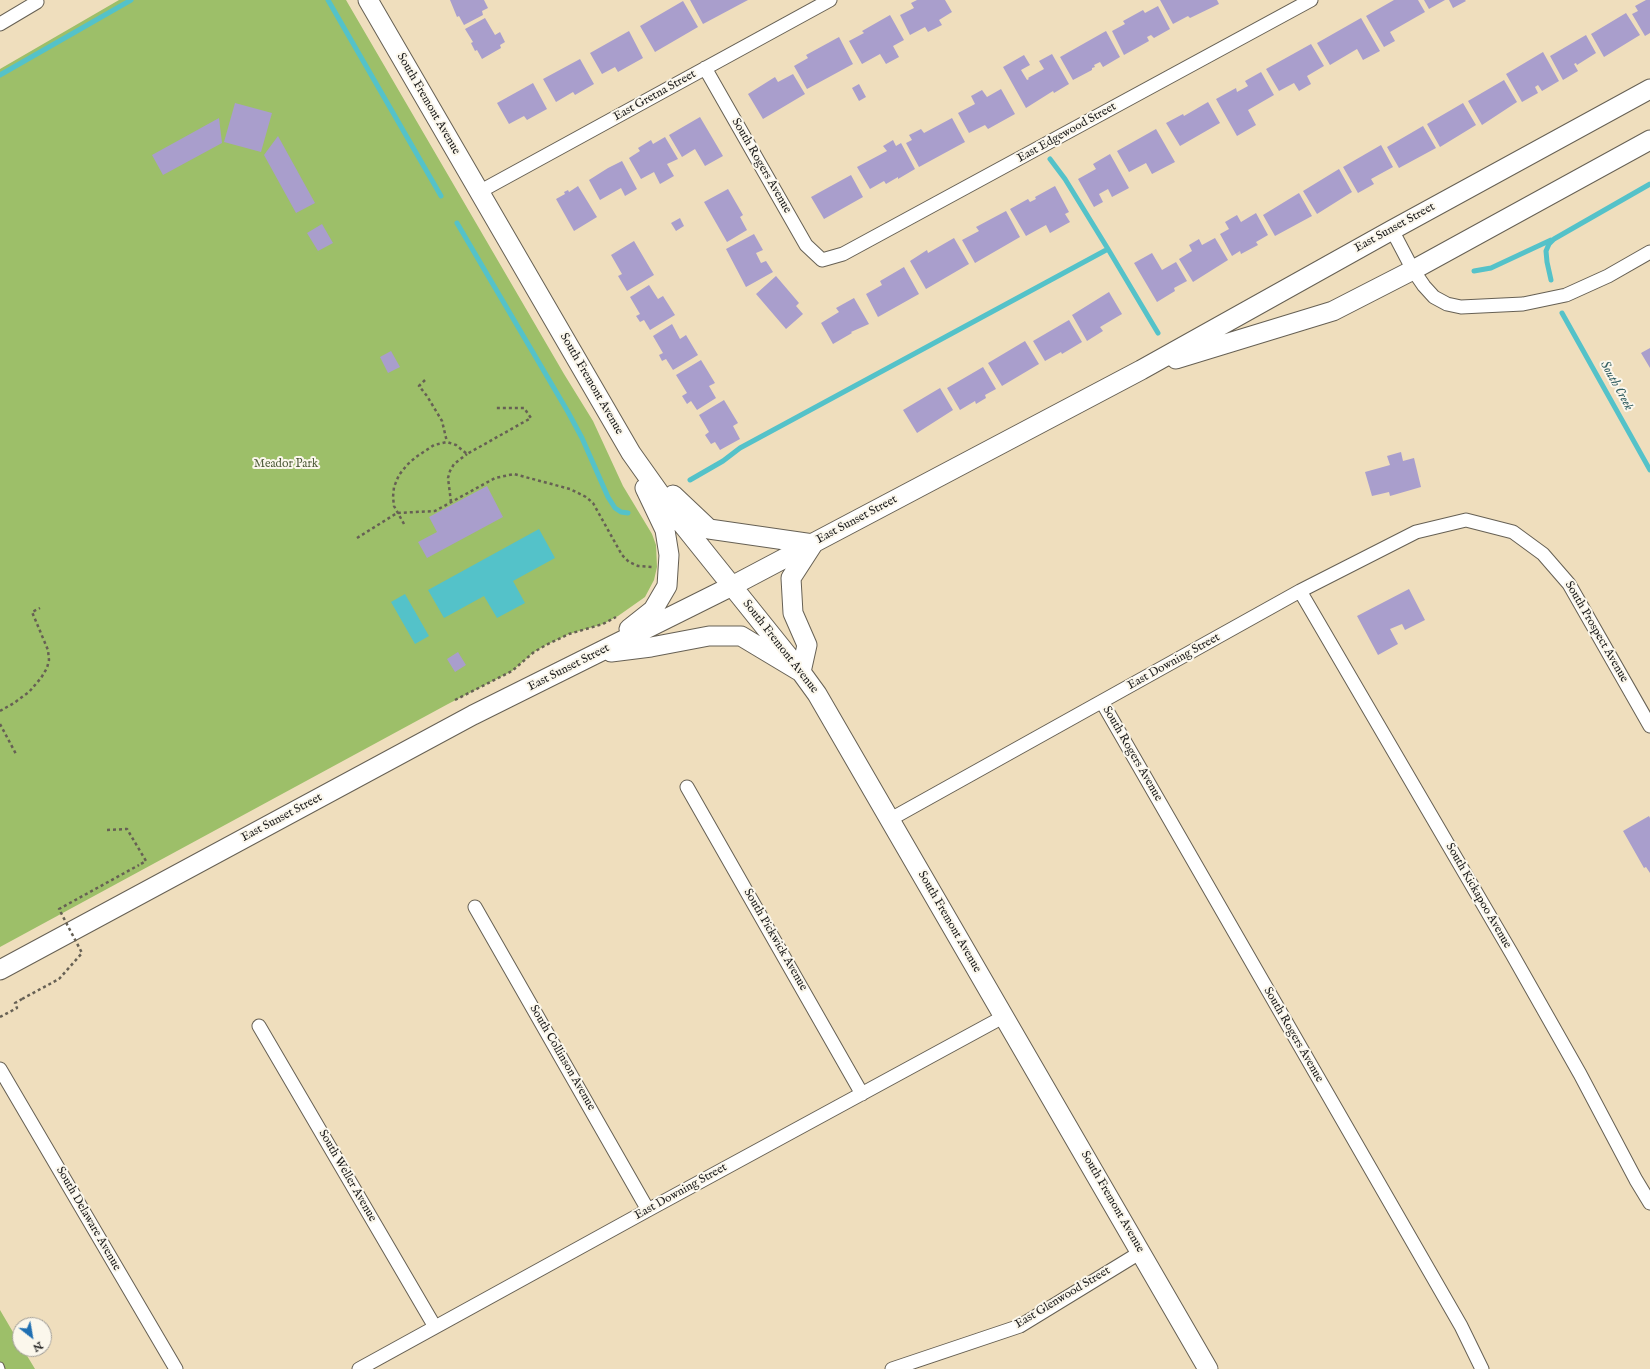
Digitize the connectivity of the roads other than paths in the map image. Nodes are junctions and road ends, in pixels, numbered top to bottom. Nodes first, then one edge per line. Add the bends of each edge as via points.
1 (368, 0) edge
2 (830, 0) edge
3 (1311, 0) edge
4 (37, 2) dead end
5 (0, 24) edge
6 (705, 68) junction
7 (1650, 90) edge
8 (1650, 140) edge
9 (479, 192) junction
10 (1392, 230) junction
11 (1650, 252) edge
12 (822, 260) joint
13 (1413, 270) junction
14 (1141, 370) junction
15 (638, 463) junction
16 (1466, 520) joint
17 (813, 544) junction
18 (732, 586) junction
19 (1300, 591) junction
20 (598, 653) junction
21 (801, 672) junction
22 (1102, 702) junction
23 (1650, 726) edge
24 (687, 787) dead end
25 (889, 820) junction
26 (475, 907) dead end
27 (0, 970) edge
28 (1004, 1017) junction
29 (259, 1026) dead end
30 (0, 1069) edge
31 (862, 1094) junction
32 (1650, 1203) edge
33 (648, 1210) junction
34 (1141, 1252) junction
35 (435, 1327) junction
36 (176, 1369) edge
37 (359, 1369) edge
38 (892, 1369) edge
39 (1208, 1369) edge
40 (1482, 1369) edge

1 - 9 main road, South Fremont Avenue
2 - 6 street, East Gretna Street
3 - 12 street, East Edgewood Street via 843,254
4 - 5 street
6 - 9 street, East Gretna Street
6 - 12 street, South Rogers Avenue via 806,245
7 - 10 main road, East Sunset Street
8 - 13 main road, East Sunset Street
9 - 15 main road, South Fremont Avenue
10 - 13 street
10 - 14 main road, East Sunset Street
11 - 13 street via 1586,287 1545,300 1522,304 1461,307 1447,304 1434,297
13 - 14 main road, East Sunset Street via 1333,311
14 - 17 main road, East Sunset Street
15 - 17 main road via 647,468 680,503 709,528
15 - 18 main road, South Fremont Avenue
15 - 20 main road via 642,483 665,530 669,555 667,586 653,610
16 - 19 street, East Downing Street via 1416,532
16 - 23 street, South Prospect Avenue via 1513,532 1544,554 1569,584
17 - 18 main road, East Sunset Street
17 - 21 main road via 790,578 793,613 807,645
18 - 20 main road, East Sunset Street
18 - 21 main road, South Fremont Avenue
19 - 22 street, East Downing Street
19 - 32 street, South Kickapoo Avenue via 1512,954
20 - 21 main road via 651,647 709,636 741,636
20 - 27 main road, East Sunset Street via 473,715
21 - 25 main road, South Fremont Avenue
22 - 25 street, East Downing Street
22 - 40 street, South Rogers Avenue via 1461,1326
24 - 31 street, South Pickwick Avenue
25 - 28 main road, South Fremont Avenue
26 - 33 street, South Collinson Avenue
28 - 31 street, East Downing Street
28 - 34 main road, South Fremont Avenue
29 - 35 street, South Weller Avenue
30 - 36 street, South Delaware Avenue
31 - 33 street, East Downing Street
33 - 35 street, East Downing Street
34 - 38 street, East Glenwood Street via 1020,1326
34 - 39 main road, South Fremont Avenue
35 - 37 street, East Downing Street

